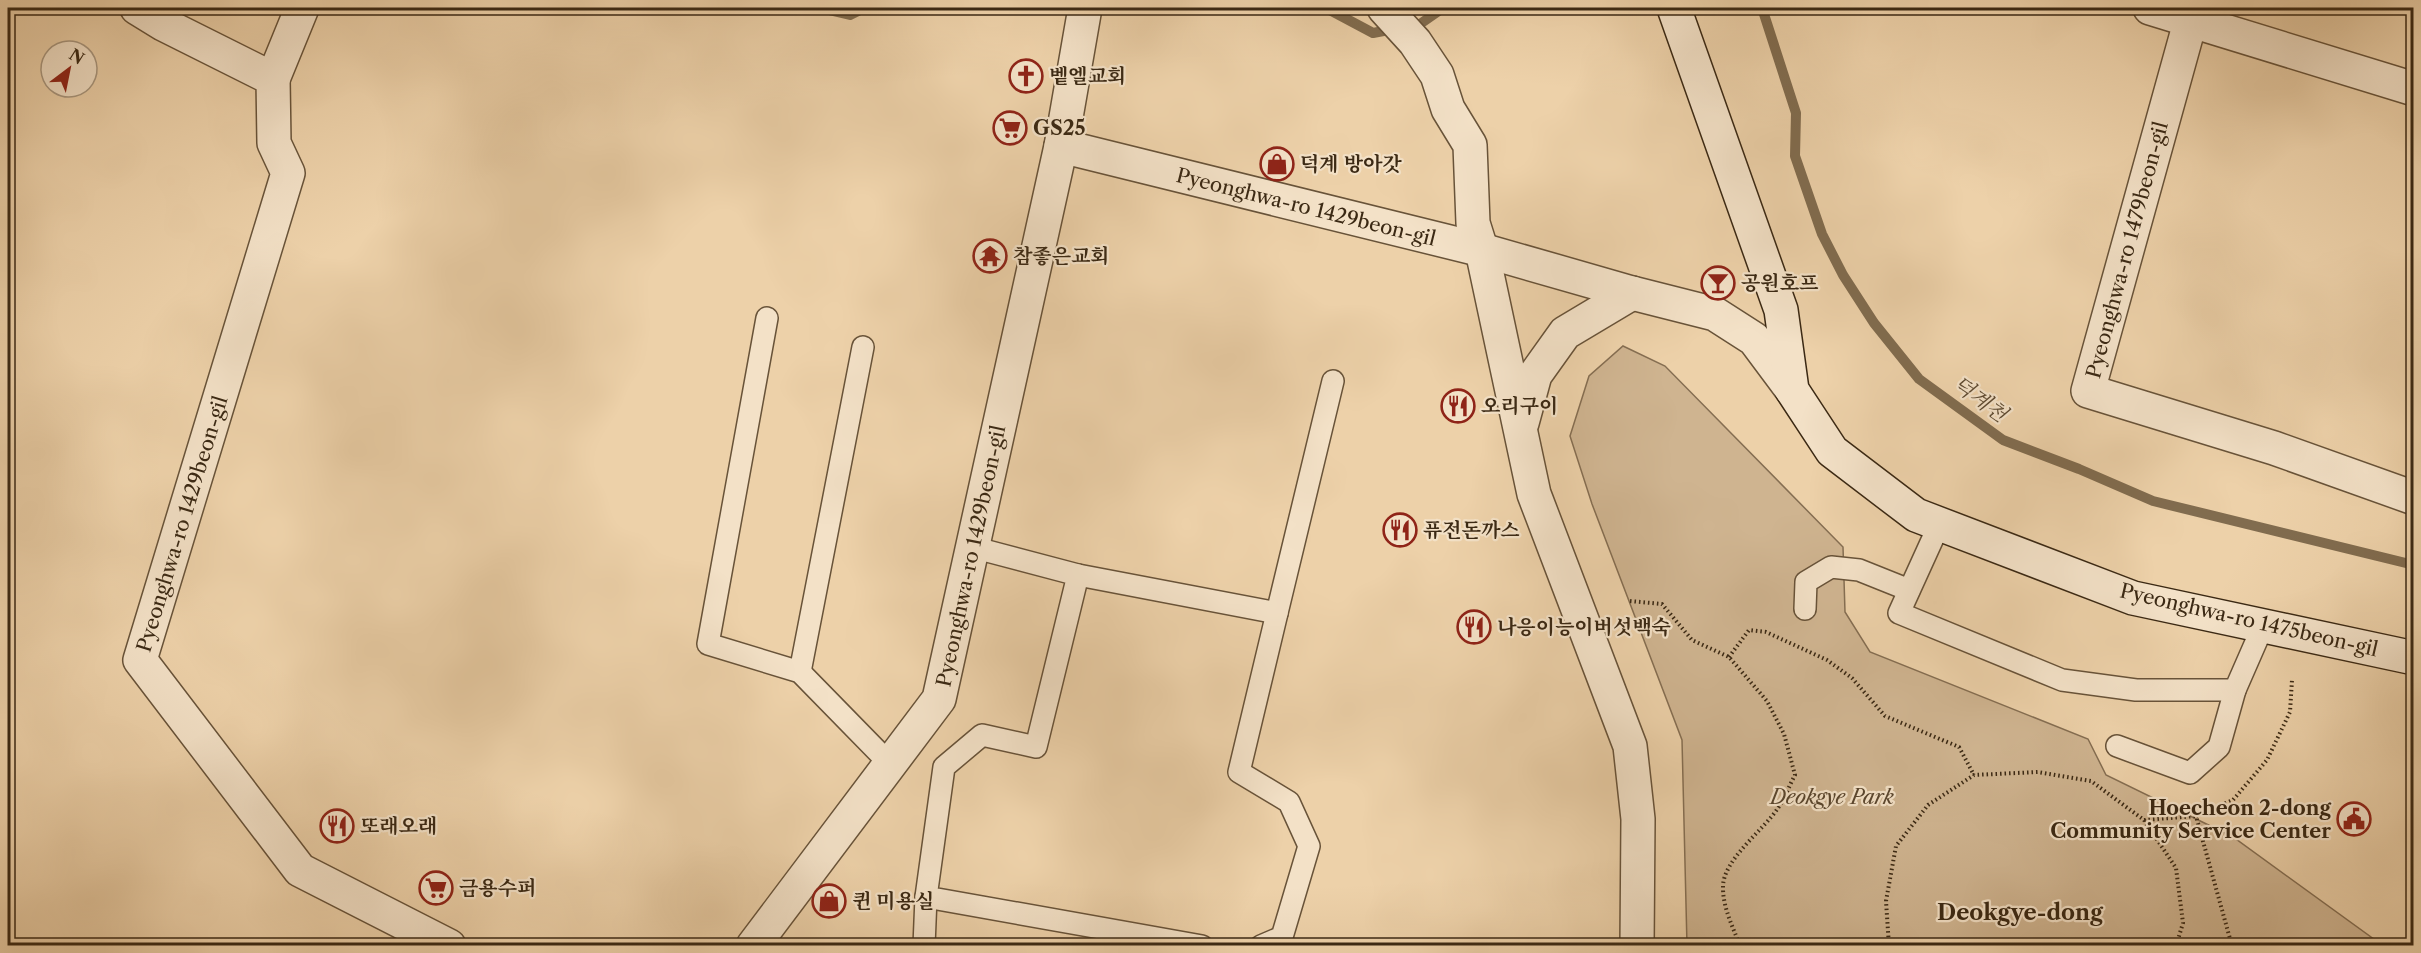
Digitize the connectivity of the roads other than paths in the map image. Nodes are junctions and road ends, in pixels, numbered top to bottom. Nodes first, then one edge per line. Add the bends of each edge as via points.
1 (137, 8) edge
2 (302, 8) edge
3 (1085, 8) edge
4 (1384, 8) edge
5 (1674, 8) edge
6 (2150, 8) edge
7 (2191, 14) edge
8 (273, 79) junction
9 (2414, 89) edge
10 (1061, 146) junction
11 (1482, 250) junction
12 (1632, 293) junction
13 (766, 318) dead end
14 (863, 347) dead end
15 (1333, 381) dead end
16 (1792, 390) junction
17 (1521, 427) junction
18 (2414, 498) edge
19 (1939, 525) junction
20 (972, 547) junction
21 (1078, 575) junction
22 (1909, 590) junction
23 (1805, 609) dead end
24 (1277, 613) junction
25 (2263, 626) junction
26 (2414, 658) edge
27 (800, 672) junction
28 (2235, 690) junction
29 (2117, 746) dead end
30 (890, 764) junction
31 (927, 897) junction
32 (449, 945) edge
33 (753, 945) edge
34 (924, 945) edge
35 (1202, 945) edge
36 (1261, 945) edge
37 (1637, 945) edge

1 - 8 street
2 - 8 street, Pyeonghwa-ro 1429beon-gil
3 - 10 street, Pyeonghwa-ro 1429beon-gil
4 - 11 street via 1416,42 1437,75 1448,108 1470,145 1473,223
5 - 16 street, Pyeonghwa-ro 1475beon-gil via 1781,310
6 - 7 street
7 - 9 street
7 - 18 street, Pyeonghwa-ro 1479beon-gil via 2088,391 2274,448
8 - 32 street, Pyeonghwa-ro 1429beon-gil via 274,143 288,173 140,660 300,870
10 - 11 street, Pyeonghwa-ro 1429beon-gil
10 - 20 street, Pyeonghwa-ro 1429beon-gil
11 - 12 street, Pyeonghwa-ro 1475beon-gil
11 - 17 street
12 - 16 street, Pyeonghwa-ro 1475beon-gil via 1715,314 1754,339
12 - 17 street via 1565,333 1535,375
13 - 27 lane via 708,644
14 - 27 lane
15 - 24 lane
16 - 19 street, Pyeonghwa-ro 1475beon-gil via 1832,451 1916,515
17 - 37 street via 1534,494 1630,746 1638,819
19 - 22 lane
19 - 25 street, Pyeonghwa-ro 1475beon-gil via 2133,598
20 - 21 lane
20 - 30 street, Pyeonghwa-ro 1429beon-gil via 939,699
21 - 24 lane
21 - 31 lane via 1036,747 982,735 944,767
22 - 23 lane via 1860,570 1831,567 1806,582
22 - 28 lane via 1899,613 2061,680 2136,690
24 - 36 lane via 1239,772 1289,802 1309,846 1282,937
25 - 26 street, Pyeonghwa-ro 1475beon-gil
25 - 28 lane
27 - 30 lane
28 - 29 lane via 2219,747 2190,773
30 - 33 street, Pyeonghwa-ro 1429beon-gil
31 - 34 lane
31 - 35 lane

